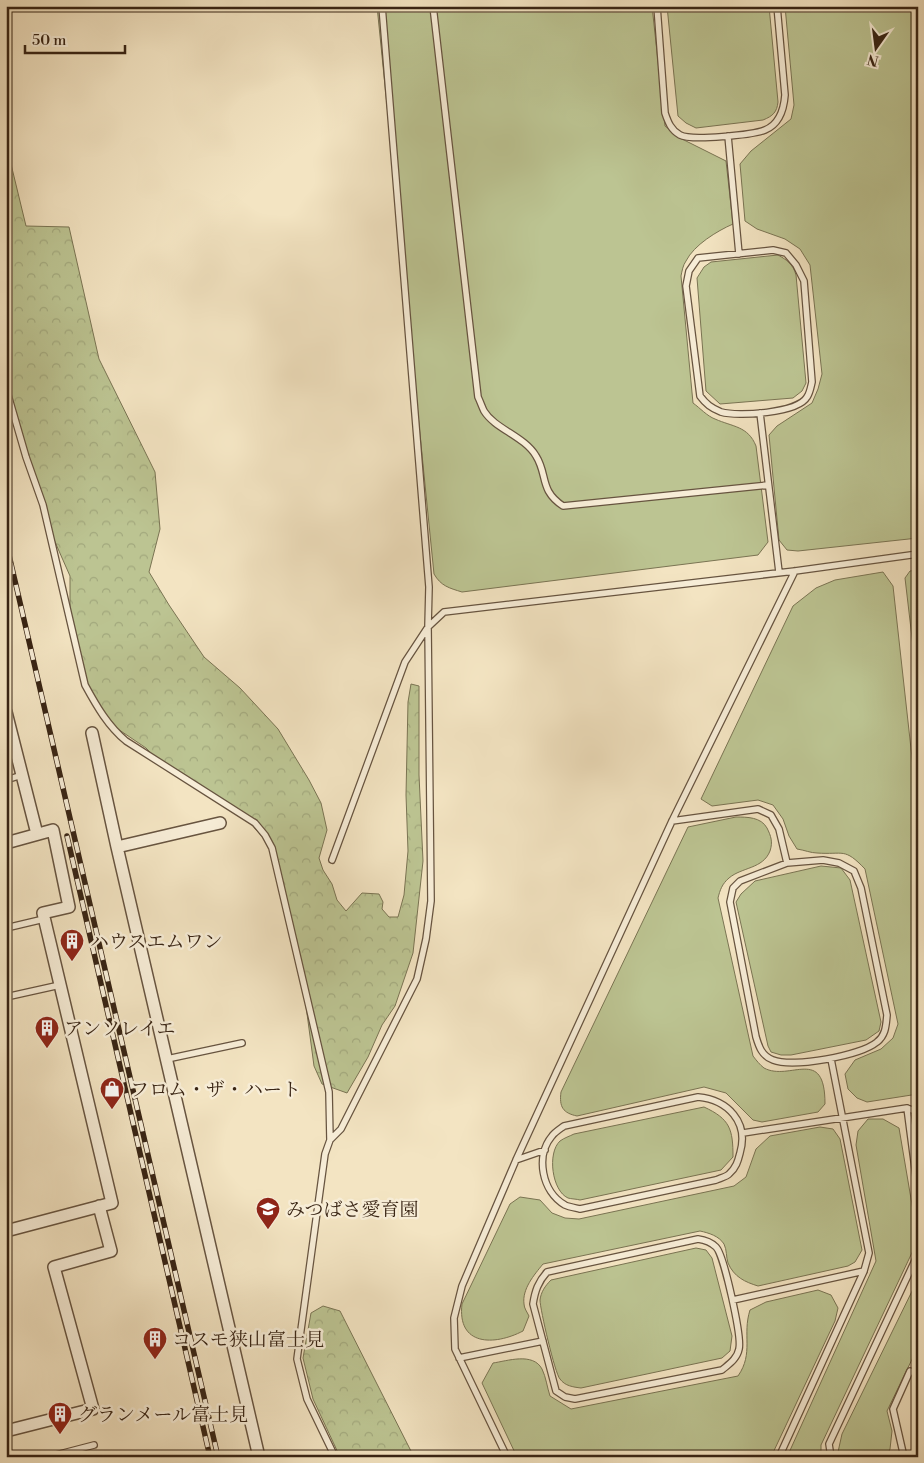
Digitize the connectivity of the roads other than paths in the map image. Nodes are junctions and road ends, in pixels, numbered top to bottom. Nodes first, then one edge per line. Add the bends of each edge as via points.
1 (382, 6) edge
2 (433, 6) edge
3 (658, 6) edge
4 (777, 6) edge
5 (728, 136) junction
6 (739, 254) junction
7 (6, 388) edge
8 (760, 413) junction
9 (768, 486) junction
10 (918, 554) edge
11 (795, 571) junction
12 (778, 572) junction
13 (428, 627) junction
14 (6, 712) edge
15 (92, 733) dead end
16 (12, 755) edge
17 (22, 775) junction
18 (6, 780) edge
19 (672, 821) junction
20 (220, 823) dead end
21 (37, 834) junction
22 (6, 843) edge
23 (117, 847) junction
24 (332, 860) dead end
25 (787, 863) junction
26 (44, 919) junction
27 (6, 928) edge
28 (60, 985) junction
29 (6, 997) edge
30 (242, 1043) dead end
31 (167, 1059) junction
32 (831, 1059) junction
33 (907, 1108) junction
34 (918, 1112) edge
35 (842, 1118) junction
36 (743, 1133) junction
37 (330, 1140) junction
38 (545, 1150) junction
39 (516, 1160) junction
40 (918, 1192) edge
41 (99, 1206) junction
42 (6, 1231) edge
43 (918, 1254) edge
44 (864, 1271) junction
45 (733, 1300) junction
46 (543, 1341) junction
47 (460, 1358) junction
48 (918, 1374) edge
49 (6, 1431) edge
50 (94, 1445) dead end
51 (48, 1457) edge
52 (259, 1457) edge
53 (334, 1457) edge
54 (507, 1457) edge
55 (780, 1457) edge
56 (831, 1457) edge
57 (904, 1457) edge

1 - 13 lane via 428,587
2 - 9 lane via 478,397 485,412 506,431 525,442 537,457 553,499 563,506
3 - 5 lane via 665,113 669,125 680,135 693,138
4 - 5 lane via 784,109 766,130
5 - 6 lane
6 - 8 lane via 773,250 786,253 804,281 812,382 807,397 793,407
6 - 8 lane via 698,258 689,271 686,286 700,396 708,407 724,413
7 - 37 lane via 42,505 86,685 96,706 126,742 255,823 272,848 328,1092
8 - 9 lane
9 - 12 lane
10 - 11 lane
11 - 12 lane
11 - 19 lane
12 - 13 lane via 444,612
13 - 24 lane via 405,662
13 - 37 lane via 431,900 426,939 417,979 341,1129
14 - 16 street
15 - 23 street
16 - 17 street
17 - 18 lane
17 - 21 street
19 - 25 lane via 758,810 771,815 779,829
19 - 39 lane
20 - 23 street
21 - 22 street
21 - 26 street via 53,830 69,907 43,913
23 - 31 street
25 - 32 lane via 823,860 839,863 854,871 861,888 887,1014 886,1030 877,1042
25 - 32 lane via 740,881 733,888 730,902 756,1037 762,1053 773,1060 790,1064
26 - 27 lane
26 - 28 street
28 - 29 lane
28 - 41 street via 112,1203
30 - 31 lane
31 - 52 street
32 - 35 lane
33 - 34 lane
33 - 35 lane
33 - 40 lane
35 - 36 lane
35 - 44 lane via 869,1253
36 - 38 lane via 734,1115 712,1098 698,1097 564,1126 551,1136
36 - 38 lane via 737,1164 729,1174 716,1180 580,1209 566,1206 547,1185 542,1171
37 - 53 lane via 325,1154 297,1359 307,1399
38 - 39 lane
39 - 47 lane via 462,1286 454,1318 455,1349
41 - 42 street
41 - 49 street via 111,1251 54,1267 93,1409
43 - 56 lane via 829,1444
44 - 45 lane
44 - 55 lane
45 - 46 lane via 740,1348 734,1360 722,1370 575,1399 556,1391
45 - 46 lane via 717,1248 698,1239 547,1272 540,1280 534,1304
46 - 47 lane
47 - 54 lane
48 - 57 lane via 910,1371 892,1409
50 - 51 lane

